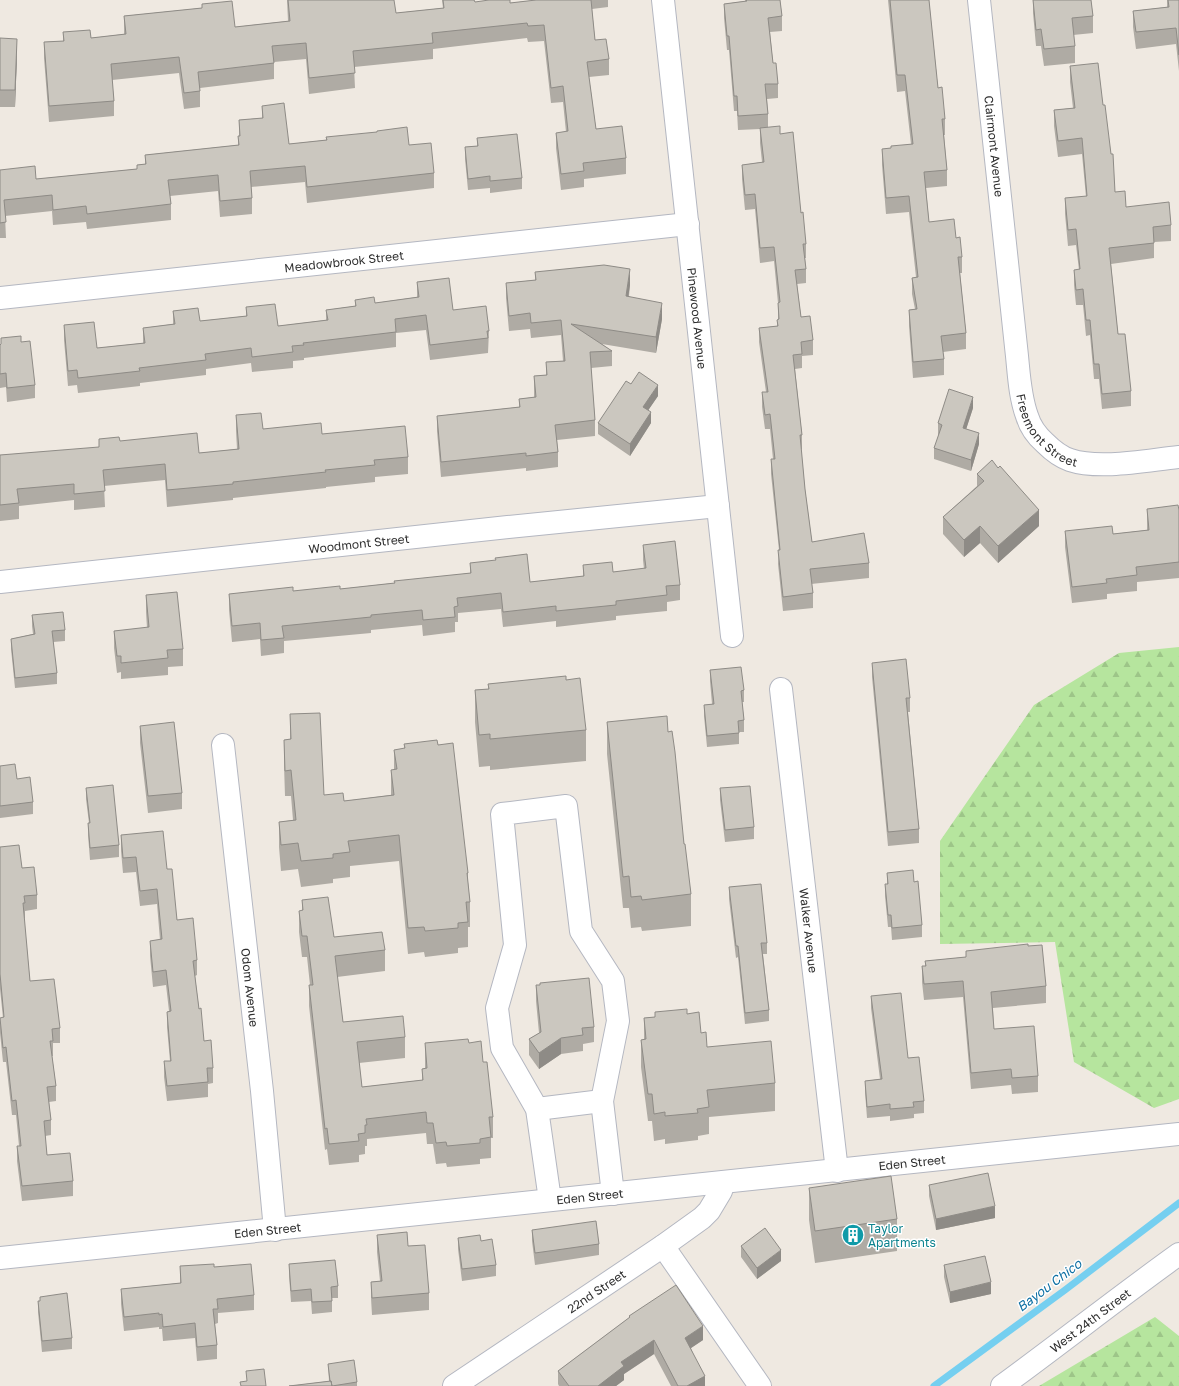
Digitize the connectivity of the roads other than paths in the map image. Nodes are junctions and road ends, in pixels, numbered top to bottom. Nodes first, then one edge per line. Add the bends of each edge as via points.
1 (664, 0) edge
2 (979, 0) edge
3 (688, 224) junction
4 (1010, 292) joint
5 (0, 298) edge
6 (1179, 457) edge
7 (718, 506) junction
8 (0, 582) edge
9 (732, 636) dead end
10 (781, 689) dead end
11 (223, 745) dead end
12 (602, 1101) junction
13 (537, 1109) junction
14 (1179, 1134) edge
15 (837, 1171) junction
16 (724, 1182) junction
17 (613, 1194) junction
18 (550, 1200) junction
19 (275, 1230) junction
20 (663, 1246) junction
21 (1179, 1254) edge
22 (0, 1258) edge
23 (454, 1386) edge
24 (760, 1386) edge
25 (1002, 1386) edge

1 - 3 street, Pinewood Avenue
2 - 4 street, Clairmont Avenue
3 - 5 street, Meadowbrook Street
3 - 7 street, Pinewood Avenue
4 - 6 street, Freemont Street via 1022,398 1027,418 1038,436 1070,460 1089,464 1119,464
7 - 8 street, Woodmont Street
7 - 9 street, Pinewood Avenue
10 - 15 street, Walker Avenue
11 - 19 street, Odom Avenue
12 - 13 street
12 - 13 street via 618,1021 613,981 581,931 566,806 516,812 502,814 515,945 497,1008 502,1048
12 - 17 street
13 - 18 street
14 - 15 street, Eden Street
15 - 16 street, Eden Street
16 - 17 street, Eden Street
16 - 20 street, 22nd Street via 709,1211
17 - 18 street, Eden Street
18 - 19 street, Eden Street
19 - 22 street, Eden Street
20 - 23 street, 22nd Street
20 - 24 street
21 - 25 street, West 24th Street

